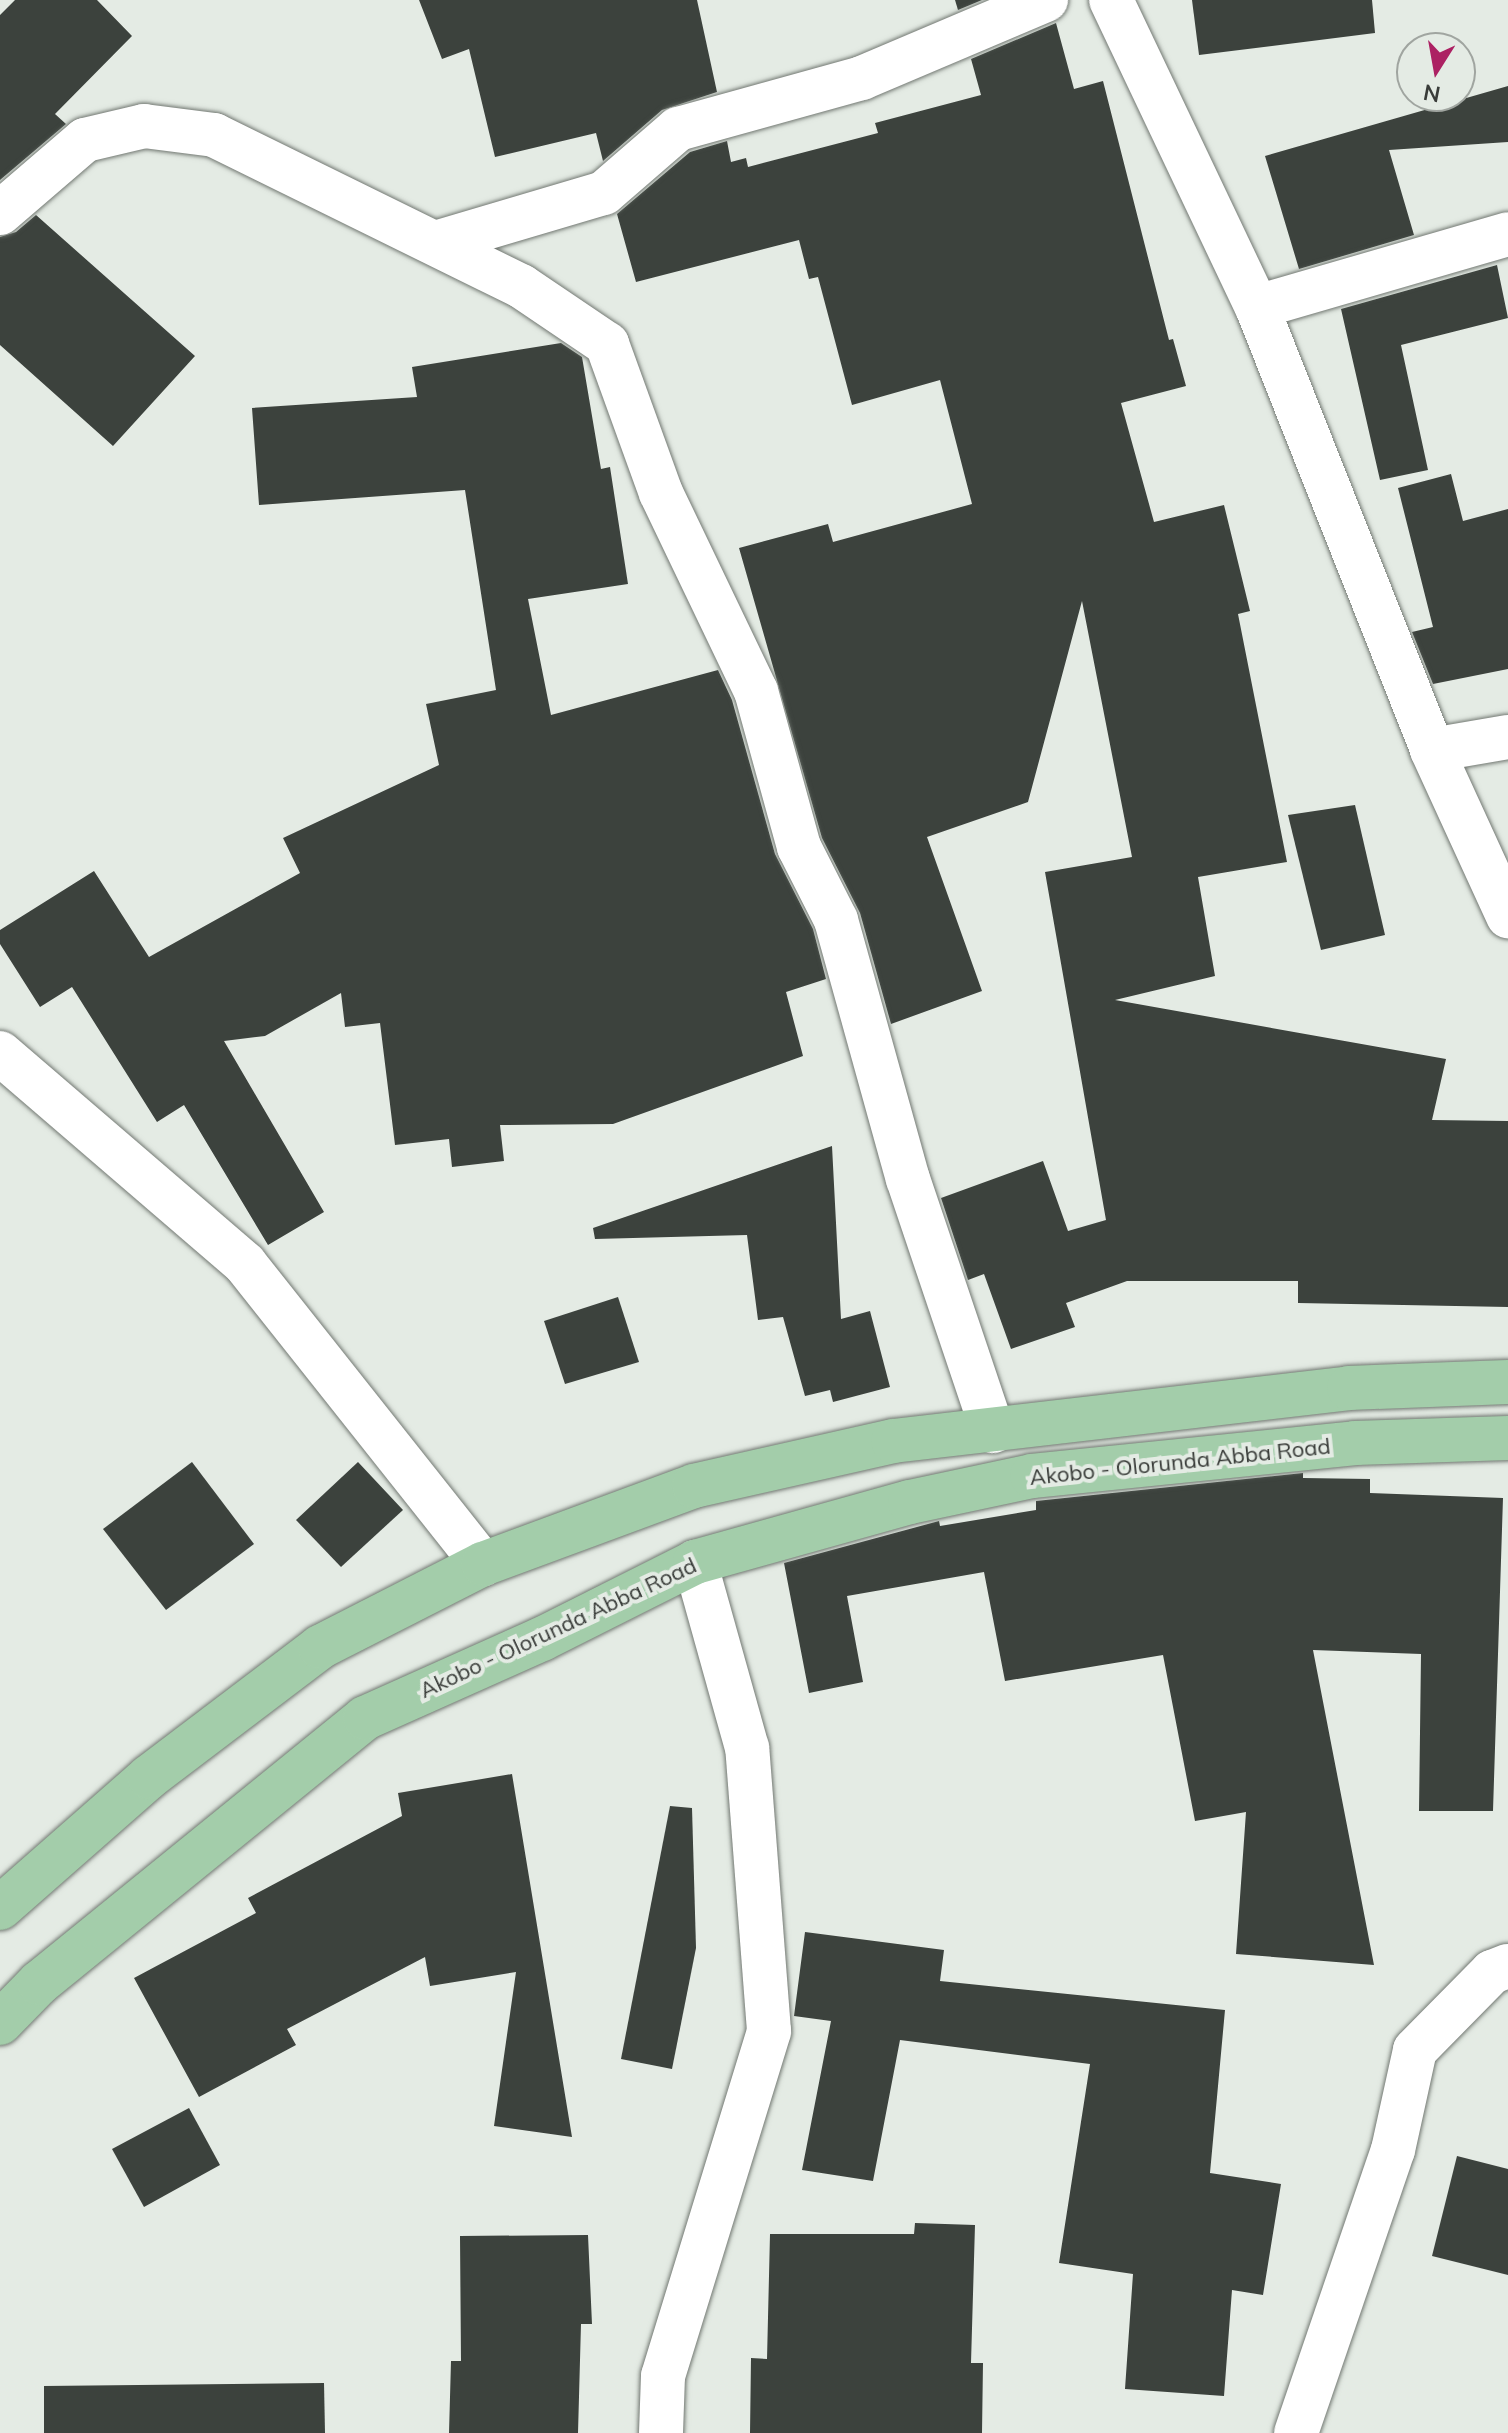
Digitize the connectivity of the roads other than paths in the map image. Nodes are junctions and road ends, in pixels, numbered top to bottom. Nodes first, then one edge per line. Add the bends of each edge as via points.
1 (1046, 0) edge
2 (1111, 0) edge
3 (0, 213) edge
4 (1508, 234) edge
5 (435, 243) junction
6 (1257, 307) junction
7 (1508, 737) edge
8 (1432, 750) junction
9 (1508, 916) edge
10 (0, 1053) edge
11 (1508, 1382) edge
12 (993, 1431) junction
13 (1508, 1438) edge
14 (695, 1562) junction
15 (483, 1564) junction
16 (0, 1908) edge
17 (1508, 1966) edge
18 (0, 2023) edge
19 (661, 2433) edge
20 (1296, 2433) edge

1 - 5 street via 862,78 678,129 604,193
2 - 6 street
3 - 5 street via 85,140 144,126 214,135
4 - 6 street
5 - 12 street via 521,286 607,344 661,493 756,691 799,847 836,920 908,1179
6 - 8 street
7 - 8 street
8 - 9 street
10 - 15 street via 245,1264
11 - 12 main road via 1349,1388
12 - 15 main road via 893,1441 694,1486
13 - 14 main road, Akobo - Olorunda Abba Road via 1355,1443 1032,1476 910,1502
14 - 18 main road, Akobo - Olorunda Abba Road via 542,1639 365,1718 39,1983
14 - 19 street via 747,1748 769,2031 663,2376
15 - 16 main road via 320,1647 149,1777
17 - 20 street via 1492,1972 1415,2050 1393,2150

